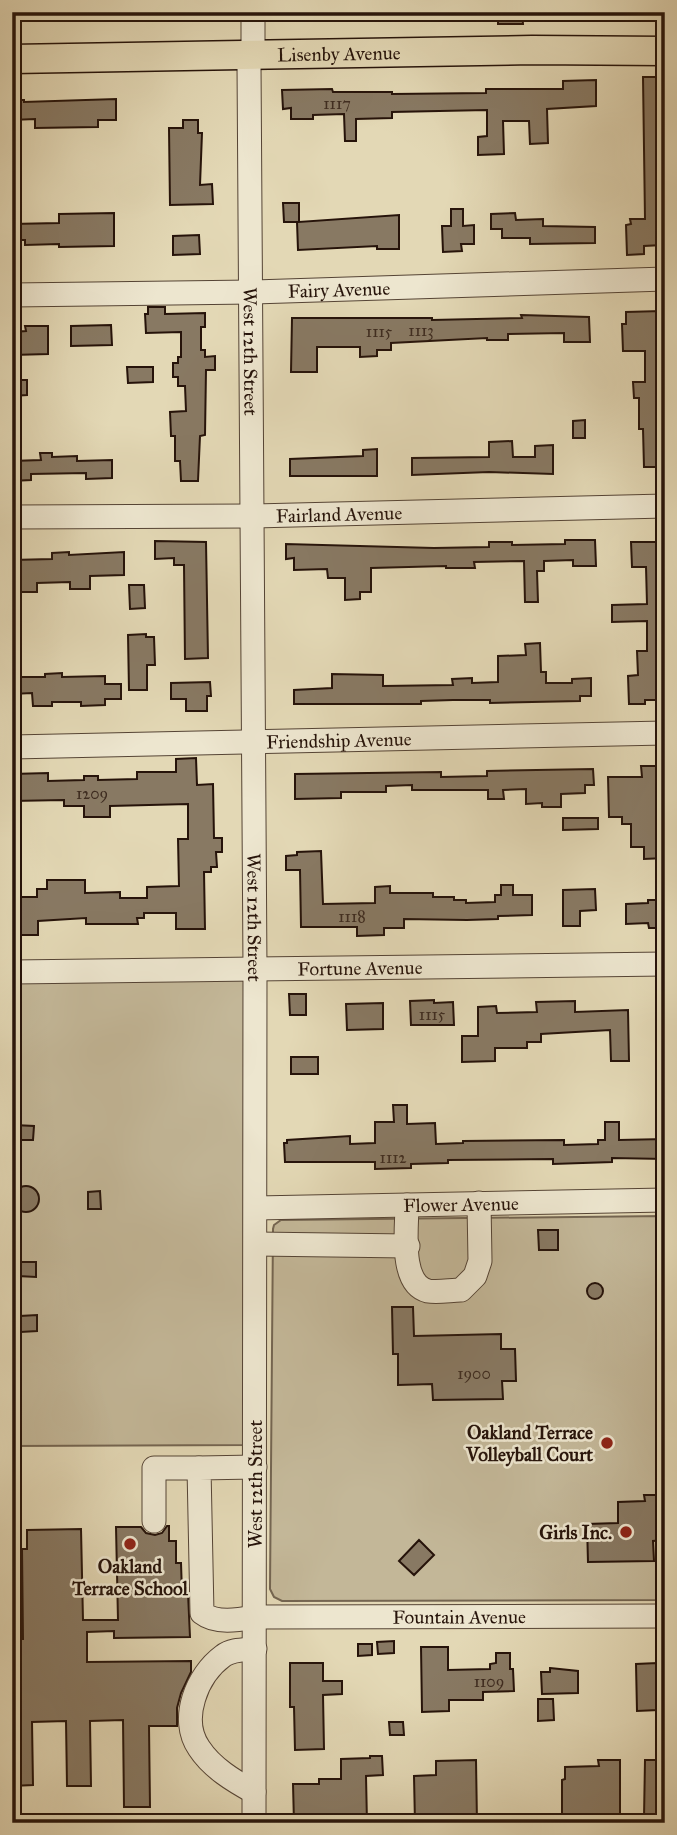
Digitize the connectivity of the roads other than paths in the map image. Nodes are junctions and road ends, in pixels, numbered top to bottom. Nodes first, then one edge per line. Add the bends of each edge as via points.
1 (253, 12) edge
2 (665, 51) edge
3 (251, 55) junction
4 (12, 59) edge
5 (665, 279) edge
6 (252, 292) junction
7 (12, 295) edge
8 (665, 506) edge
9 (252, 516) junction
10 (12, 517) edge
11 (665, 733) edge
12 (253, 743) junction
13 (12, 747) edge
14 (665, 964) edge
15 (256, 969) junction
16 (12, 972) edge
17 (665, 1200) edge
18 (479, 1203) junction
19 (407, 1205) junction
20 (256, 1208) junction
21 (256, 1244) junction
22 (408, 1246) junction
23 (255, 1467) junction
24 (199, 1468) junction
25 (154, 1521) dead end
26 (665, 1616) edge
27 (254, 1617) junction
28 (255, 1649) junction
29 (254, 1792) junction
30 (254, 1823) edge

1 - 3 street, West 12th Street
2 - 3 main road, Lisenby Avenue
3 - 4 main road, Lisenby Avenue
3 - 6 street, West 12th Street
5 - 6 street, Fairy Avenue
6 - 7 street, Fairy Avenue
6 - 9 street, West 12th Street
8 - 9 street, Fairland Avenue
9 - 10 street, Fairland Avenue
9 - 12 street, West 12th Street
11 - 12 street, Friendship Avenue
12 - 13 street, Friendship Avenue
12 - 15 street, West 12th Street
14 - 15 street, Fortune Avenue
15 - 16 street, Fortune Avenue
15 - 20 street, West 12th Street
17 - 18 street, Flower Avenue
18 - 19 street, Flower Avenue
18 - 22 street via 480,1261 475,1276 461,1290 428,1291 414,1284 408,1270
19 - 20 street, Flower Avenue
19 - 22 street
20 - 21 street, West 12th Street
21 - 22 street
21 - 23 street, West 12th Street
23 - 24 street
23 - 27 street, West 12th Street
24 - 25 street via 153,1468
24 - 27 street, Fountain Avenue via 202,1613 208,1618
26 - 27 street, Fountain Avenue
27 - 28 street, West 12th Street
28 - 29 street, West 12th Street
28 - 29 street via 223,1655 204,1675 190,1714 192,1733 207,1760
29 - 30 street, West 12th Street

